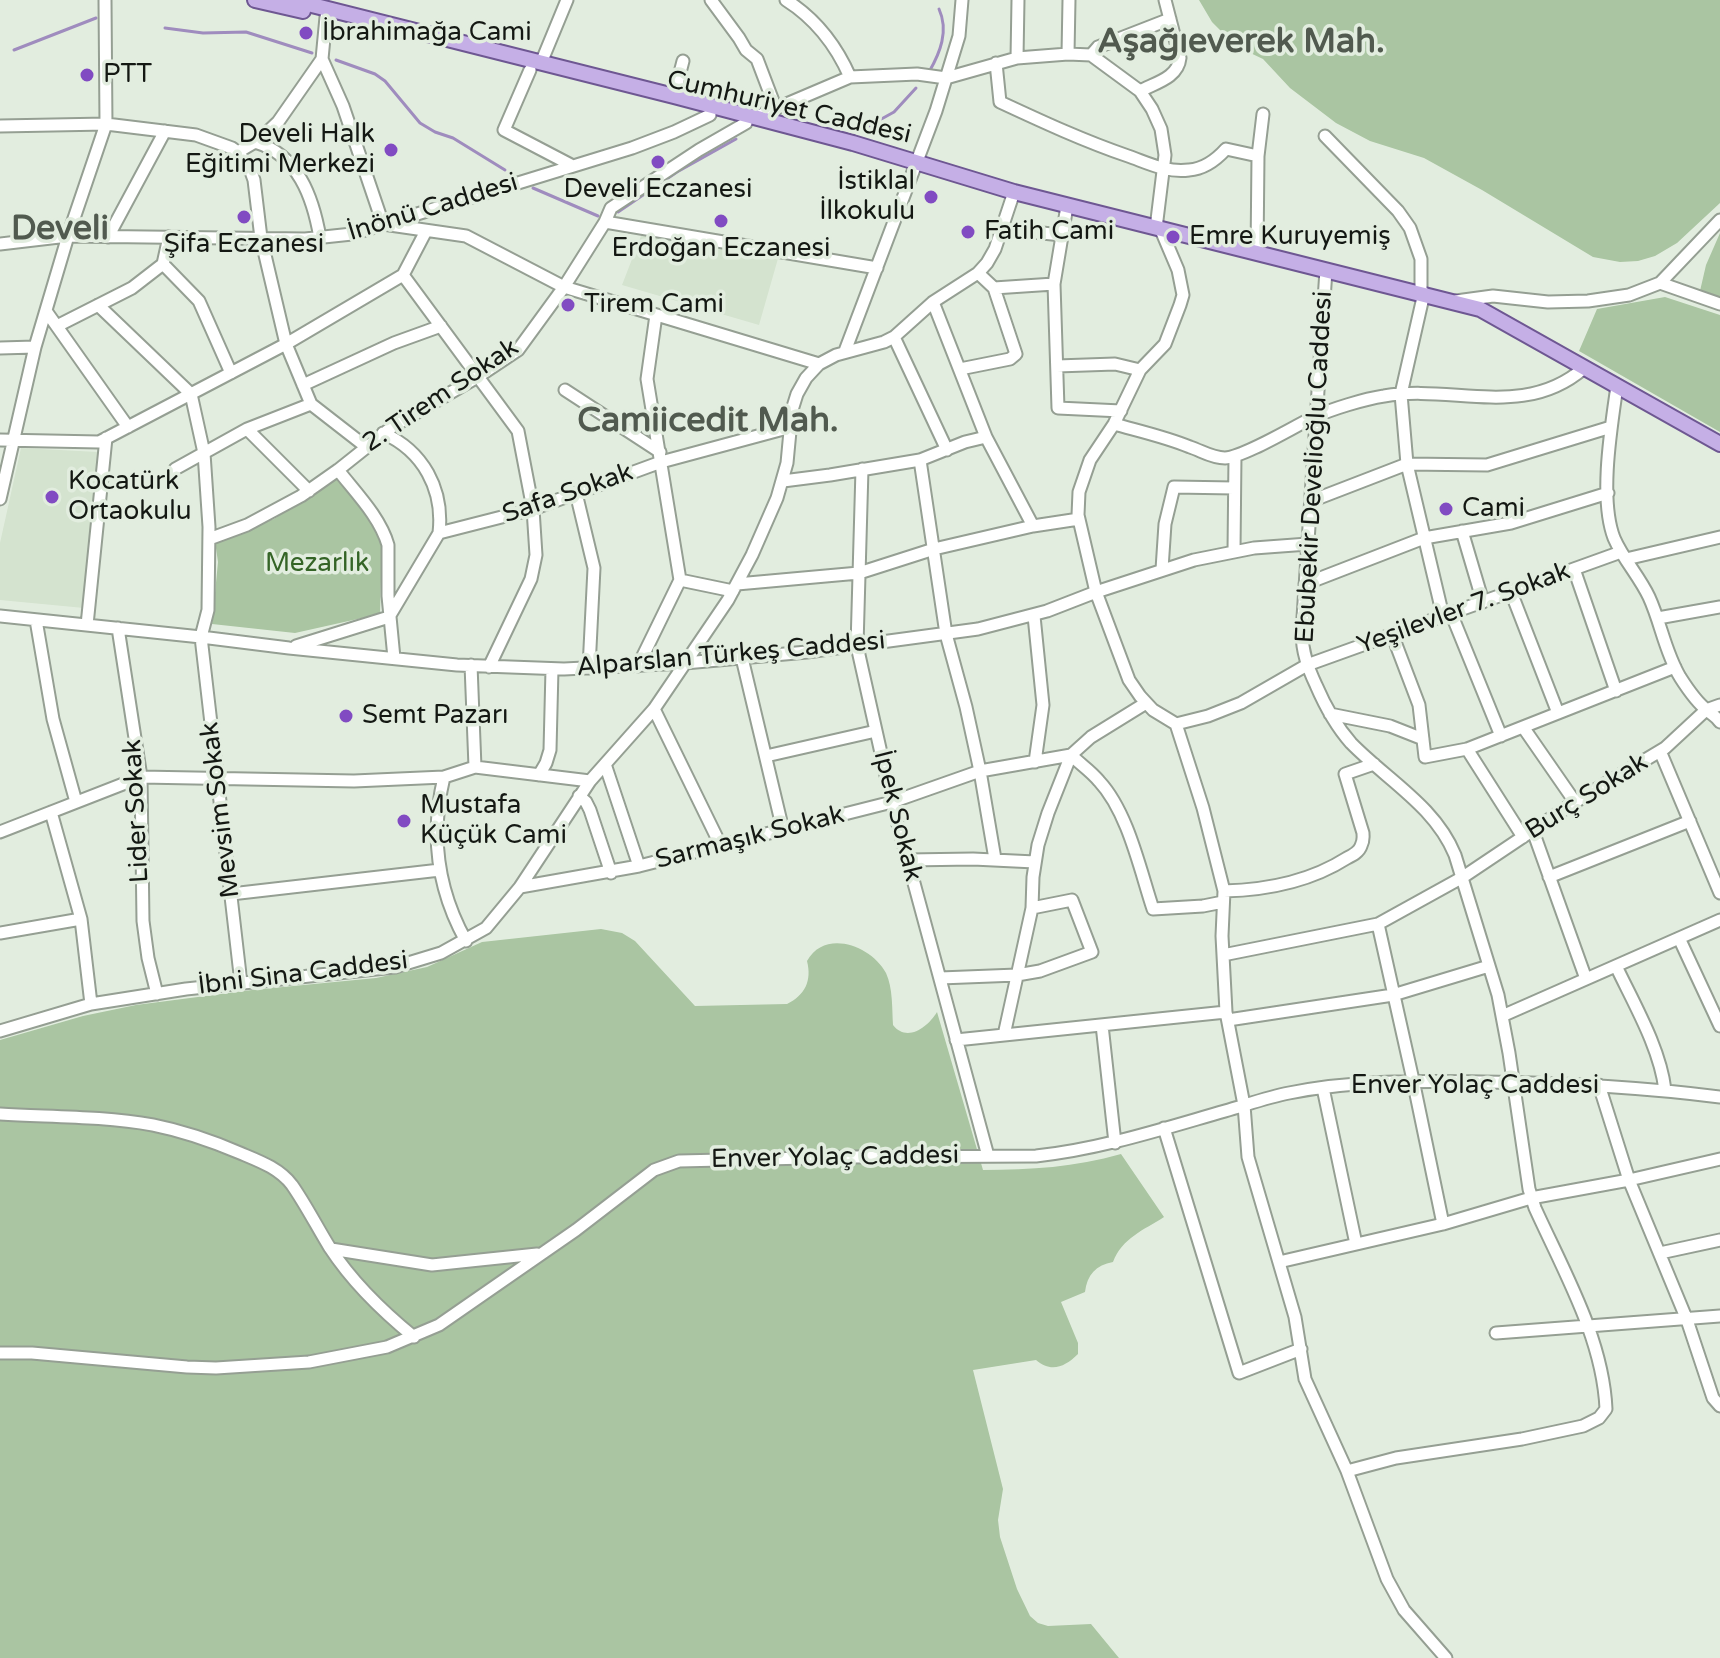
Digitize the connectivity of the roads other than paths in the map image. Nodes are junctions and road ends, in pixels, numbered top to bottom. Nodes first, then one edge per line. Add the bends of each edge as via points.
1 (105, 0) edge
2 (255, 0) edge
3 (292, 0) edge
4 (567, 0) edge
5 (711, 0) edge
6 (786, 0) edge
7 (962, 0) edge
8 (1018, 0) edge
9 (1069, 0) edge
10 (1165, 0) edge
11 (332, 9) edge
12 (1170, 19) junction
13 (1068, 54) junction
14 (1091, 55) junction
15 (1017, 58) junction
16 (322, 59) junction
17 (683, 61) dead end
18 (996, 63) junction
19 (536, 66) junction
20 (850, 77) junction
21 (946, 78) junction
22 (1140, 91) junction
23 (674, 96) junction
24 (776, 109) junction
25 (1263, 114) dead end
26 (710, 115) junction
27 (751, 120) junction
28 (106, 124) junction
29 (0, 126) edge
30 (165, 131) junction
31 (1325, 136) dead end
32 (255, 142) junction
33 (238, 152) junction
34 (1258, 156) junction
35 (917, 163) junction
36 (571, 165) junction
37 (1164, 169) junction
38 (1014, 192) junction
39 (1067, 206) junction
40 (1720, 220) edge
41 (605, 222) junction
42 (383, 224) junction
43 (1002, 229) junction
44 (1159, 229) junction
45 (426, 231) junction
46 (1062, 235) junction
47 (68, 236) junction
48 (108, 237) junction
49 (169, 237) junction
50 (261, 238) junction
51 (320, 238) junction
52 (0, 244) edge
53 (1257, 253) junction
54 (163, 264) junction
55 (877, 268) junction
56 (1326, 270) junction
57 (978, 273) junction
58 (403, 275) junction
59 (1660, 283) junction
60 (1054, 284) junction
61 (564, 287) junction
62 (994, 288) junction
63 (1422, 293) junction
64 (1453, 301) junction
65 (933, 302) junction
66 (1720, 304) edge
67 (98, 305) junction
68 (46, 311) junction
69 (656, 315) junction
70 (57, 326) junction
71 (441, 326) junction
72 (894, 337) junction
73 (286, 344) junction
74 (35, 347) junction
75 (0, 348) edge
76 (845, 351) junction
77 (819, 364) junction
78 (1057, 366) junction
79 (1584, 368) junction
80 (960, 369) junction
81 (1140, 370) junction
82 (231, 373) junction
83 (479, 376) junction
84 (303, 385) junction
85 (1617, 386) junction
86 (565, 390) dead end
87 (191, 394) junction
88 (1401, 394) junction
89 (311, 404) junction
90 (1121, 411) junction
91 (1317, 416) junction
92 (1114, 424) junction
93 (128, 427) junction
94 (791, 427) junction
95 (1611, 427) junction
96 (247, 429) junction
97 (383, 433) junction
98 (986, 437) junction
99 (106, 438) junction
100 (0, 440) edge
101 (13, 440) junction
102 (1720, 444) edge
103 (365, 446) junction
104 (947, 450) junction
105 (204, 453) junction
106 (1235, 456) junction
107 (661, 457) junction
108 (920, 460) junction
109 (1407, 464) junction
110 (175, 469) dead end
111 (862, 469) junction
112 (338, 470) junction
113 (783, 481) junction
114 (1234, 488) junction
115 (309, 491) junction
116 (576, 493) junction
117 (1608, 493) junction
118 (0, 499) edge
119 (1311, 501) junction
120 (533, 509) junction
121 (1079, 519) junction
122 (1033, 526) junction
123 (1462, 531) junction
124 (439, 533) junction
125 (1720, 537) edge
126 (1424, 538) junction
127 (209, 539) junction
128 (1308, 544) junction
129 (934, 549) junction
130 (1234, 551) junction
131 (1624, 556) junction
132 (1162, 569) junction
133 (1574, 569) junction
134 (859, 573) junction
135 (680, 580) junction
136 (1305, 584) junction
137 (735, 587) junction
138 (1096, 592) junction
139 (1511, 592) junction
140 (1483, 602) junction
141 (1720, 607) edge
142 (1447, 615) junction
143 (0, 616) edge
144 (1034, 616) junction
145 (389, 617) junction
146 (1658, 618) junction
147 (36, 620) junction
148 (87, 625) junction
149 (118, 628) junction
150 (946, 634) junction
151 (1392, 634) junction
152 (201, 637) junction
153 (857, 646) junction
154 (289, 648) junction
155 (394, 658) junction
156 (742, 658) junction
157 (685, 663) junction
158 (471, 665) junction
159 (1307, 665) junction
160 (638, 666) junction
161 (489, 667) junction
162 (1675, 667) junction
163 (589, 668) junction
164 (552, 669) junction
165 (1616, 691) junction
166 (1146, 703) junction
167 (1720, 705) edge
168 (654, 709) junction
169 (1706, 710) junction
170 (1558, 713) junction
171 (1330, 714) junction
172 (1720, 722) edge
173 (1176, 724) junction
174 (1523, 727) junction
175 (876, 731) junction
176 (1501, 736) junction
177 (1423, 739) junction
178 (1467, 749) junction
179 (1660, 751) junction
180 (1071, 755) junction
181 (766, 756) junction
182 (1035, 762) junction
183 (605, 764) junction
184 (1374, 764) junction
185 (475, 767) junction
186 (980, 771) junction
187 (539, 775) junction
188 (141, 777) junction
189 (444, 777) junction
190 (218, 778) junction
191 (590, 781) junction
192 (579, 796) junction
193 (76, 802) junction
194 (892, 802) junction
195 (1575, 802) junction
196 (51, 812) junction
197 (1690, 821) junction
198 (783, 830) junction
199 (0, 832) edge
200 (1528, 834) junction
201 (721, 846) junction
202 (995, 859) junction
203 (908, 860) junction
204 (1035, 862) junction
205 (639, 866) junction
206 (440, 870) junction
207 (611, 873) junction
208 (1463, 877) junction
209 (1549, 877) junction
210 (520, 887) junction
211 (1720, 893) edge
212 (231, 894) junction
213 (1223, 897) junction
214 (1032, 908) junction
215 (81, 919) junction
216 (1720, 920) edge
217 (1378, 924) junction
218 (0, 933) edge
219 (1679, 938) junction
220 (466, 941) junction
221 (1223, 955) junction
222 (1489, 966) junction
223 (1616, 966) junction
224 (1017, 975) junction
225 (940, 978) junction
226 (1586, 979) junction
227 (241, 983) junction
228 (157, 994) junction
229 (1393, 995) junction
230 (91, 1004) junction
231 (1227, 1016) junction
232 (1502, 1016) junction
233 (1102, 1025) junction
234 (1720, 1026) edge
235 (0, 1031) edge
236 (1004, 1035) junction
237 (956, 1040) junction
238 (1413, 1080) junction
239 (1513, 1082) junction
240 (1599, 1085) junction
241 (1323, 1088) junction
242 (1665, 1090) junction
243 (1720, 1097) edge
244 (1244, 1105) junction
245 (0, 1114) edge
246 (1164, 1128) junction
247 (1115, 1143) junction
248 (988, 1156) junction
249 (1720, 1159) edge
250 (1629, 1180) junction
251 (1531, 1198) junction
252 (1443, 1224) junction
253 (1720, 1240) edge
254 (1356, 1244) junction
255 (331, 1249) junction
256 (542, 1253) junction
257 (1660, 1253) junction
258 (1279, 1262) junction
259 (1720, 1316) edge
260 (1687, 1320) junction
261 (1587, 1325) junction
262 (1496, 1333) dead end
263 (414, 1337) junction
264 (1301, 1349) junction
265 (0, 1353) edge
266 (1720, 1406) edge
267 (1347, 1471) junction
268 (1446, 1658) edge

1 - 28 street
2 - 11 main road, Cumhuriyet Caddesi
3 - 11 main road, Cumhuriyet Caddesi
4 - 19 street
5 - 24 street via 757,59
6 - 20 street via 822,31
7 - 21 street via 959,36
8 - 15 street
9 - 13 street
10 - 12 street
11 - 16 street
11 - 19 main road, Cumhuriyet Caddesi
12 - 14 street via 1098,47
12 - 22 street via 1180,58 1177,70
13 - 14 street
13 - 15 street
14 - 22 street
15 - 18 street
16 - 32 street via 286,112
16 - 42 street
17 - 23 street
18 - 21 street
18 - 37 street via 1000,102
19 - 23 main road, Cumhuriyet Caddesi
19 - 26 main road, Cumhuriyet Caddesi
19 - 36 street via 504,130
20 - 21 street
20 - 24 street, 2. Tirem Sokak
21 - 35 street
22 - 37 street via 1161,129
23 - 27 main road, Cumhuriyet Caddesi
24 - 27 street, 2. Tirem Sokak
25 - 34 street
26 - 27 main road, Cumhuriyet Caddesi
26 - 36 street, İnönü Caddesi via 656,139
27 - 35 main road, Cumhuriyet Caddesi
27 - 41 street, 2. Tirem Sokak via 611,208
28 - 29 street
28 - 30 street
28 - 47 street
30 - 33 street via 196,135
30 - 48 street
31 - 63 street via 1410,228 1421,259
32 - 33 street
32 - 51 street via 295,168 312,203
33 - 50 street via 252,174
34 - 37 street via 1226,149 1196,169
34 - 53 street
35 - 38 main road, Cumhuriyet Caddesi
35 - 55 street
36 - 42 street, İnönü Caddesi
37 - 44 street
38 - 39 main road, Cumhuriyet Caddesi
38 - 43 street
39 - 44 main road, Cumhuriyet Caddesi
39 - 46 street
40 - 59 street
41 - 55 street
41 - 61 street, 2. Tirem Sokak
42 - 45 street
42 - 51 street, İnönü Caddesi
43 - 46 street
43 - 57 street via 992,256
44 - 53 main road, Cumhuriyet Caddesi
44 - 81 street via 1183,295 1165,344
45 - 58 street
45 - 61 street via 466,236
46 - 60 street
47 - 48 street, İnönü Caddesi
47 - 52 street, İnönü Caddesi
47 - 68 street
48 - 49 street, İnönü Caddesi
49 - 50 street, İnönü Caddesi
49 - 54 street
50 - 51 street, İnönü Caddesi
50 - 73 street
53 - 56 main road, Cumhuriyet Caddesi
54 - 67 street
54 - 82 street via 199,301
55 - 76 street
56 - 63 main road, Cumhuriyet Caddesi
56 - 91 street, Ebubekir Develioğlu Caddesi
57 - 62 street
57 - 65 street
58 - 71 street
58 - 73 street
59 - 64 street via 1602,300 1493,296
59 - 66 street
60 - 62 street
60 - 78 street
61 - 69 street
61 - 83 street, 2. Tirem Sokak via 518,350
62 - 80 street via 1016,354
63 - 64 main road, Cumhuriyet Caddesi
63 - 88 street
64 - 79 main road, Cumhuriyet Caddesi via 1480,309
65 - 72 street
65 - 80 street
67 - 70 street
67 - 87 street
68 - 70 street
68 - 74 street
69 - 77 street
69 - 107 street via 647,379
70 - 93 street
71 - 83 street
71 - 84 street
72 - 76 street, İbni Sina Caddesi
72 - 104 street
73 - 82 street
73 - 84 street
74 - 75 street
74 - 101 street
76 - 77 street, İbni Sina Caddesi
77 - 94 street, İbni Sina Caddesi via 797,394
78 - 81 street via 1115,364
78 - 90 street via 1058,408
79 - 85 main road, Cumhuriyet Caddesi
79 - 88 street via 1552,388 1507,398
80 - 98 street
81 - 90 street
82 - 87 street
83 - 97 street, 2. Tirem Sokak
83 - 120 street via 518,431
84 - 89 street
85 - 95 street
85 - 102 main road, Cumhuriyet Caddesi
86 - 107 street
87 - 93 street
87 - 105 street, Mevsim Sokak
88 - 91 street
88 - 109 street
89 - 96 street
89 - 103 street
90 - 92 street
91 - 106 street
91 - 119 street, Ebubekir Develioğlu Caddesi
92 - 106 street via 1215,457
92 - 121 street via 1085,470
93 - 99 street
94 - 107 street, Safa Sokak
94 - 113 street, İbni Sina Caddesi
95 - 109 street via 1487,465
95 - 117 street
96 - 105 street
96 - 115 street
97 - 103 street, 2. Tirem Sokak
97 - 124 street via 410,450 430,475 439,503
98 - 104 street
98 - 122 street
99 - 101 street
99 - 148 street
100 - 101 street
101 - 118 street
103 - 112 street, 2. Tirem Sokak
104 - 108 street
105 - 110 street
105 - 127 street, Mevsim Sokak
106 - 114 street
107 - 116 street, Safa Sokak
107 - 135 street
108 - 111 street
108 - 129 street
109 - 119 street
109 - 126 street
111 - 113 street
111 - 134 street, İpek Sokak
112 - 115 street, 2. Tirem Sokak
112 - 145 street via 386,537
113 - 137 street, İbni Sina Caddesi
114 - 130 street
114 - 132 street via 1174,487
115 - 127 street, 2. Tirem Sokak
116 - 120 street, Safa Sokak
116 - 163 street via 594,568
117 - 123 street via 1511,523
117 - 131 street via 1610,523
119 - 128 street, Ebubekir Develioğlu Caddesi
120 - 124 street, Safa Sokak
120 - 161 street via 537,544 531,579
121 - 122 street
121 - 138 street
122 - 129 street
123 - 126 street
123 - 140 street
124 - 145 street
125 - 131 street, Yeşilevler 7. Sokak
126 - 136 street
126 - 142 street
127 - 152 street, Mevsim Sokak via 208,610
128 - 130 street, Alparslan Türkeş Caddesi
128 - 136 street, Ebubekir Develioğlu Caddesi
129 - 134 street
129 - 150 street
130 - 132 street, Alparslan Türkeş Caddesi
131 - 133 street, Yeşilevler 7. Sokak
131 - 146 street
132 - 138 street, Alparslan Türkeş Caddesi
133 - 139 street, Yeşilevler 7. Sokak
133 - 165 street
134 - 137 street
134 - 153 street, İpek Sokak
135 - 137 street
135 - 160 street
136 - 159 street, Ebubekir Develioğlu Caddesi via 1302,632
137 - 157 street, İbni Sina Caddesi
138 - 144 street, Alparslan Türkeş Caddesi
138 - 166 street via 1125,672
139 - 140 street, Yeşilevler 7. Sokak
139 - 170 street
140 - 142 street, Yeşilevler 7. Sokak
141 - 146 street
142 - 151 street, Yeşilevler 7. Sokak
142 - 176 street
143 - 147 street, Alparslan Türkeş Caddesi
144 - 150 street, Alparslan Türkeş Caddesi
144 - 182 street via 1043,705
145 - 154 street
145 - 155 street
146 - 162 street
147 - 148 street, Alparslan Türkeş Caddesi
147 - 193 street via 53,719
148 - 149 street, Alparslan Türkeş Caddesi
149 - 152 street, Alparslan Türkeş Caddesi
149 - 188 street, Lider Sokak
150 - 153 street, Alparslan Türkeş Caddesi
150 - 186 street
151 - 159 street, Yeşilevler 7. Sokak
151 - 177 street via 1419,705
152 - 154 street, Alparslan Türkeş Caddesi
152 - 190 street, Mevsim Sokak
153 - 156 street, Alparslan Türkeş Caddesi
153 - 175 street, İpek Sokak
154 - 155 street, Alparslan Türkeş Caddesi
155 - 158 street, Alparslan Türkeş Caddesi
156 - 157 street, Alparslan Türkeş Caddesi
156 - 181 street
157 - 160 street, Alparslan Türkeş Caddesi
157 - 168 street, İbni Sina Caddesi
158 - 161 street, Alparslan Türkeş Caddesi
158 - 185 street
159 - 171 street, Ebubekir Develioğlu Caddesi
159 - 173 street, Yeşilevler 7. Sokak via 1241,703
160 - 163 street, Alparslan Türkeş Caddesi
161 - 164 street, Alparslan Türkeş Caddesi
162 - 165 street
162 - 169 street
163 - 164 street, Alparslan Türkeş Caddesi
164 - 187 street via 550,750
165 - 170 street
166 - 173 street
166 - 180 street
167 - 169 street
168 - 183 street, İbni Sina Caddesi
168 - 201 street
169 - 172 street
169 - 179 street, Burç Sokak
170 - 174 street
171 - 177 street
171 - 184 street, Ebubekir Develioğlu Caddesi
173 - 213 street via 1203,808
174 - 176 street
174 - 195 street
175 - 181 street
175 - 194 street, İpek Sokak
176 - 178 street
177 - 178 street via 1425,757
178 - 200 street
179 - 195 street, Burç Sokak
179 - 197 street
180 - 182 street, Sarmaşık Sokak
180 - 204 street
180 - 213 street via 1100,781 1120,813 1153,909 1193,907
181 - 198 street
182 - 186 street, Sarmaşık Sokak
183 - 191 street, İbni Sina Caddesi
183 - 205 street
184 - 208 street, Ebubekir Develioğlu Caddesi via 1440,827
184 - 213 street via 1345,774 1363,833 1357,852 1296,881
185 - 187 street
185 - 189 street
186 - 194 street, Sarmaşık Sokak
186 - 202 street
187 - 191 street
188 - 190 street
188 - 193 street
188 - 228 street, Lider Sokak via 142,912
189 - 190 street
189 - 206 street via 437,821
190 - 212 street, Mevsim Sokak
191 - 192 street, İbni Sina Caddesi
192 - 207 street via 590,810
192 - 210 street, İbni Sina Caddesi
193 - 196 street
194 - 198 street, Sarmaşık Sokak
194 - 203 street, İpek Sokak
195 - 200 street, Burç Sokak
196 - 199 street
196 - 215 street
197 - 209 street
197 - 211 street
198 - 201 street, Sarmaşık Sokak
200 - 208 street, Burç Sokak
200 - 209 street
201 - 205 street, Sarmaşık Sokak
202 - 203 street
202 - 204 street
203 - 225 street, İpek Sokak
204 - 214 street
205 - 207 street, Sarmaşık Sokak
206 - 212 street
206 - 220 street
207 - 210 street, Sarmaşık Sokak
208 - 217 street, Burç Sokak
208 - 222 street, Ebubekir Develioğlu Caddesi
209 - 226 street
210 - 220 street, İbni Sina Caddesi via 486,928
212 - 227 street, Mevsim Sokak
213 - 221 street
214 - 224 street
214 - 224 street via 1072,900 1092,952
215 - 218 street
215 - 230 street
216 - 219 street
217 - 221 street, Burç Sokak
217 - 229 street
219 - 223 street
219 - 234 street
220 - 227 street, İbni Sina Caddesi via 395,967
221 - 231 street
222 - 229 street
222 - 232 street, Ebubekir Develioğlu Caddesi
223 - 226 street
223 - 242 street via 1657,1054
224 - 225 street
224 - 236 street
225 - 237 street, İpek Sokak
226 - 232 street
227 - 228 street, İbni Sina Caddesi
228 - 230 street, İbni Sina Caddesi
229 - 231 street
229 - 238 street
230 - 235 street, İbni Sina Caddesi
231 - 233 street
231 - 244 street
232 - 239 street, Ebubekir Develioğlu Caddesi
233 - 236 street
233 - 247 street
236 - 237 street
237 - 248 street, İpek Sokak
238 - 239 street, Enver Yolaç Caddesi
238 - 241 street, Enver Yolaç Caddesi
238 - 252 street
239 - 240 street, Enver Yolaç Caddesi
239 - 251 street, Ebubekir Develioğlu Caddesi
240 - 242 street, Enver Yolaç Caddesi
240 - 250 street
241 - 244 street, Enver Yolaç Caddesi
241 - 254 street
242 - 243 street, Enver Yolaç Caddesi
244 - 246 street, Enver Yolaç Caddesi
244 - 258 street via 1248,1157
245 - 255 street via 138,1123 232,1150 286,1179
246 - 247 street, Enver Yolaç Caddesi
246 - 264 street via 1239,1373
247 - 248 street, Enver Yolaç Caddesi via 1055,1154
248 - 256 street, Enver Yolaç Caddesi via 679,1161 654,1170
249 - 250 street
250 - 251 street
250 - 257 street
251 - 252 street
251 - 261 street, Ebubekir Develioğlu Caddesi
252 - 254 street
253 - 257 street
254 - 258 street
255 - 256 street via 432,1265
255 - 263 street via 366,1294
256 - 263 street, Enver Yolaç Caddesi
257 - 260 street
258 - 264 street
259 - 260 street
260 - 261 street
260 - 266 street
261 - 262 street
261 - 267 street, Ebubekir Develioğlu Caddesi via 1605,1393 1606,1409 1594,1422
263 - 265 street, Enver Yolaç Caddesi via 335,1358 246,1367
264 - 267 street via 1305,1379
267 - 268 street via 1395,1595

